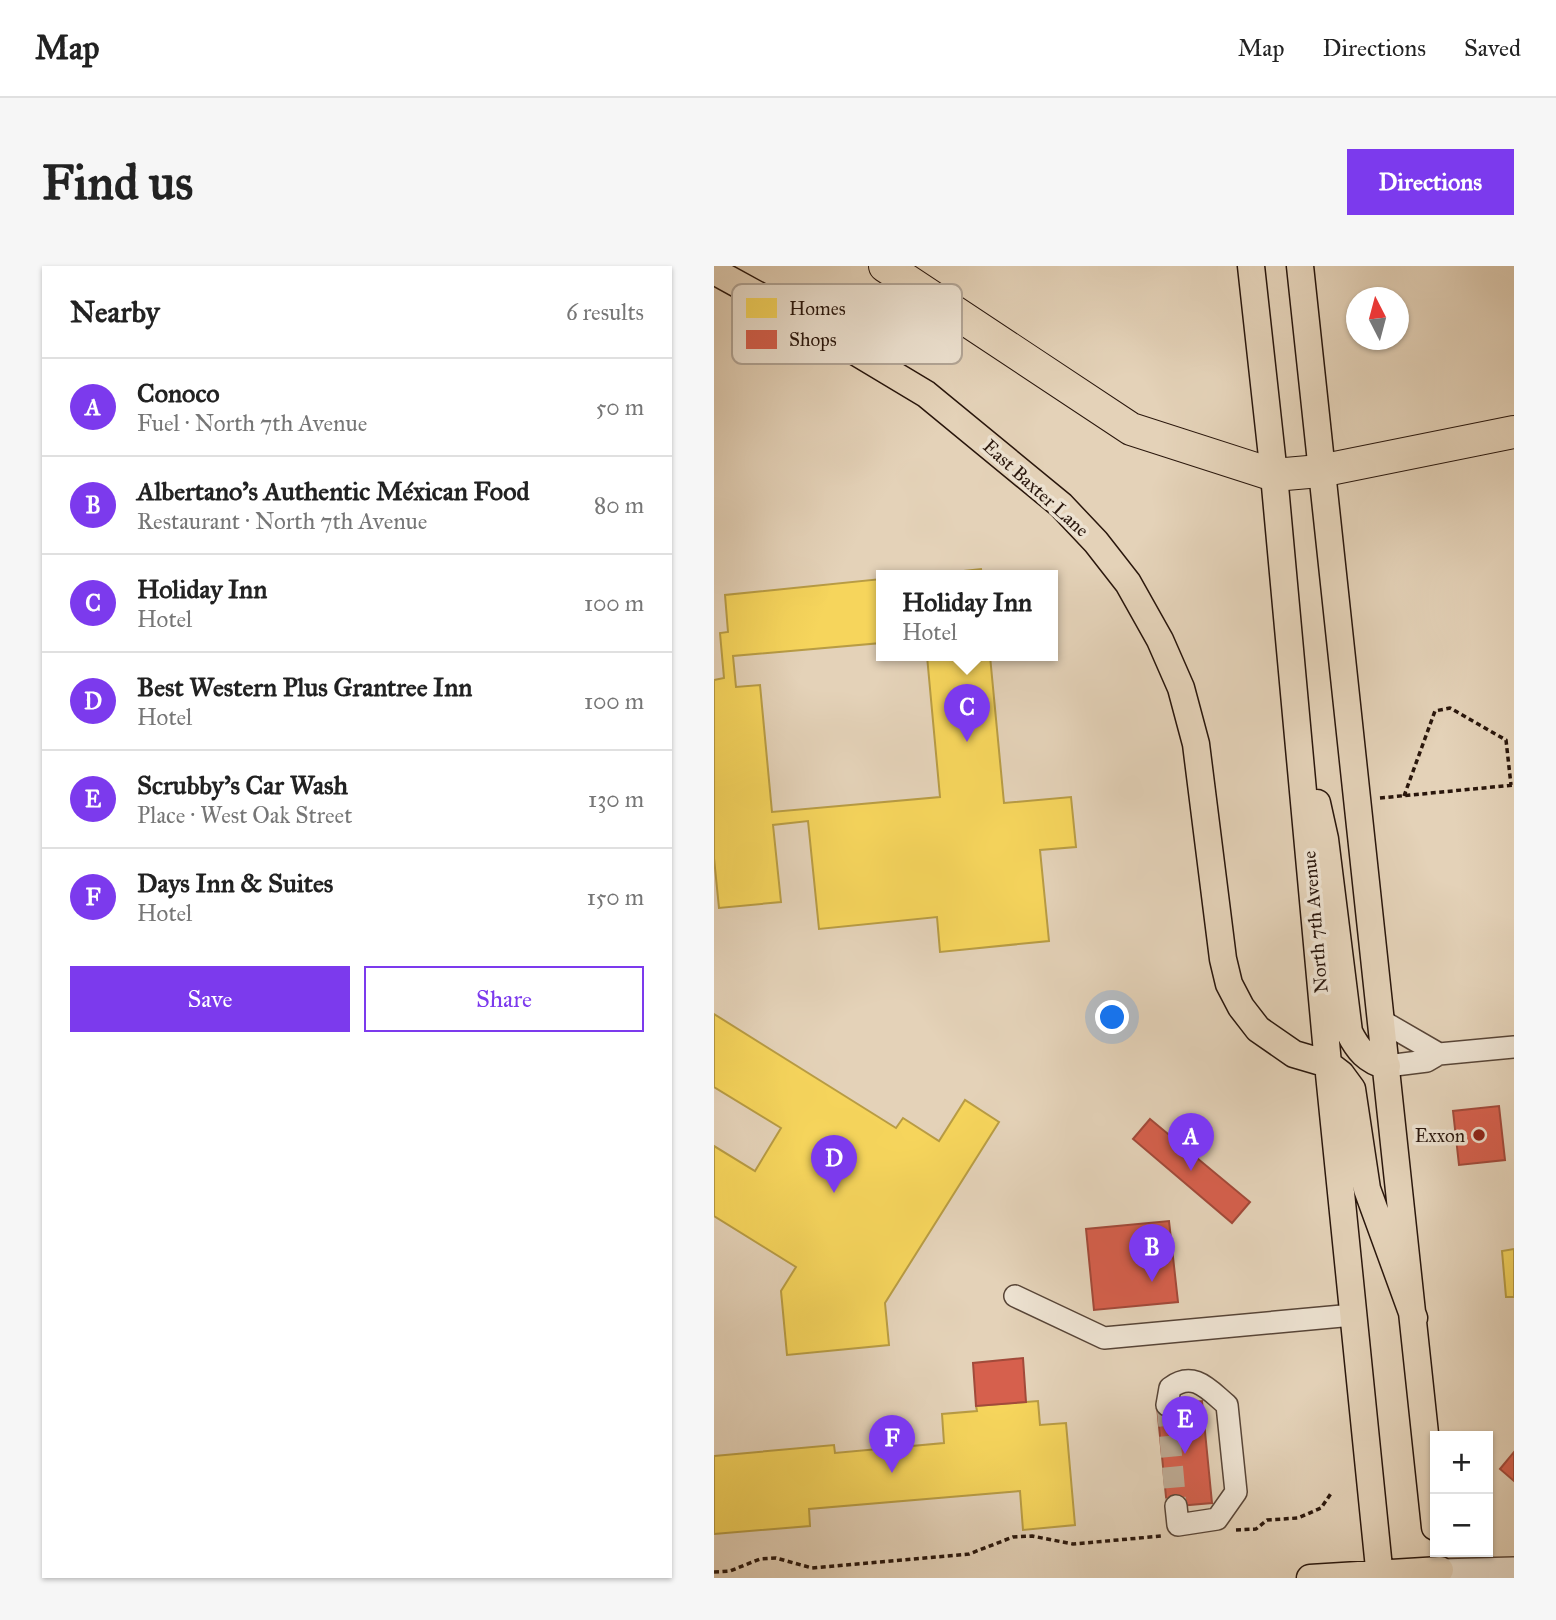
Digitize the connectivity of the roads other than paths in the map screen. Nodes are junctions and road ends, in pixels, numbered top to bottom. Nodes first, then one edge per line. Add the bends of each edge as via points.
1 (885, 266) edge
2 (1251, 266) edge
3 (1300, 266) edge
4 (714, 271) edge
5 (738, 284) edge
6 (912, 284) edge
7 (962, 317) edge
8 (876, 364) edge
9 (1514, 432) edge
10 (1320, 471) junction
11 (1274, 475) junction
12 (1298, 741) junction
13 (1382, 1021) junction
14 (1514, 1047) edge
15 (1439, 1055) junction
16 (1328, 1064) junction
17 (1387, 1066) junction
18 (1015, 1296) dead end
19 (1353, 1315) junction
20 (1413, 1318) junction
21 (1167, 1405) tunnel mouth
22 (1432, 1494) edge
23 (1176, 1506) tunnel mouth
24 (1439, 1567) edge
25 (1514, 1568) edge
26 (1379, 1575) edge
27 (1310, 1578) edge

1 - 6 highway
2 - 11 main road, North 7th Avenue
3 - 10 main road
4 - 5 main road, East Baxter Lane
7 - 11 highway via 1131,429
8 - 16 main road, East Baxter Lane via 926,394 1033,480 1096,541 1128,583 1181,688 1196,744 1229,984 1258,1029 1294,1054
9 - 10 highway
10 - 11 highway
10 - 13 main road
11 - 12 main road, North 7th Avenue
12 - 16 main road, North 7th Avenue
12 - 17 main road via 1325,839 1349,1032 1358,1050 1374,1063
13 - 15 street
13 - 17 main road
14 - 15 street
15 - 17 street
16 - 19 main road, North 7th Avenue
16 - 20 main road via 1355,1097 1367,1189
17 - 20 main road
18 - 19 street via 1104,1338
19 - 26 main road, North 7th Avenue
20 - 22 main road
21 - 23 street via 1170,1388 1180,1381 1197,1381 1227,1405 1236,1492 1217,1519 1178,1525
24 - 25 street
24 - 26 main road
26 - 27 main road

